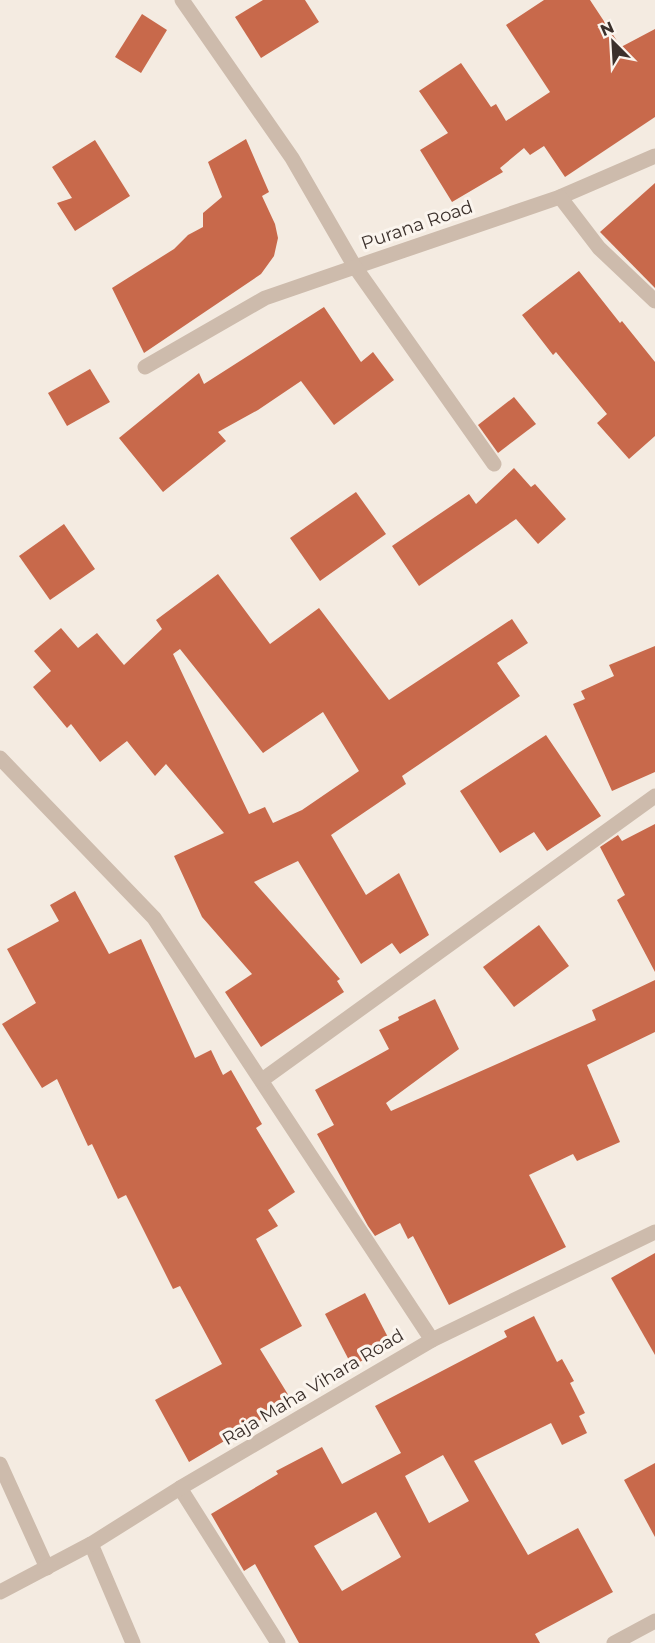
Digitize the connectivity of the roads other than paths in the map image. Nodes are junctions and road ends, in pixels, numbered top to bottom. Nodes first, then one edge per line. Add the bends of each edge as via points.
1 (182, 0) edge
2 (655, 156) edge
3 (560, 197) junction
4 (355, 267) junction
5 (655, 301) edge
6 (145, 367) dead end
7 (494, 464) dead end
8 (0, 758) edge
9 (655, 796) edge
10 (262, 1080) junction
11 (655, 1232) edge
12 (432, 1340) junction
13 (0, 1464) edge
14 (180, 1488) junction
15 (91, 1544) junction
16 (47, 1568) junction
17 (0, 1592) edge
18 (655, 1620) edge
19 (133, 1643) edge
20 (278, 1643) edge
21 (615, 1643) edge

1 - 4 street, Purana Road via 292,158
2 - 3 street, Purana Road
3 - 4 street, Purana Road
3 - 5 street via 599,248
4 - 6 street via 265,298
4 - 7 street
8 - 10 street via 154,918
9 - 10 street
10 - 12 street
11 - 12 street, Raja Maha Vihara Road
12 - 14 street, Raja Maha Vihara Road
13 - 16 street
14 - 15 street, Raja Maha Vihara Road
14 - 20 street
15 - 16 street, Raja Maha Vihara Road
15 - 19 street
16 - 17 street, Raja Maha Vihara Road
18 - 21 street

